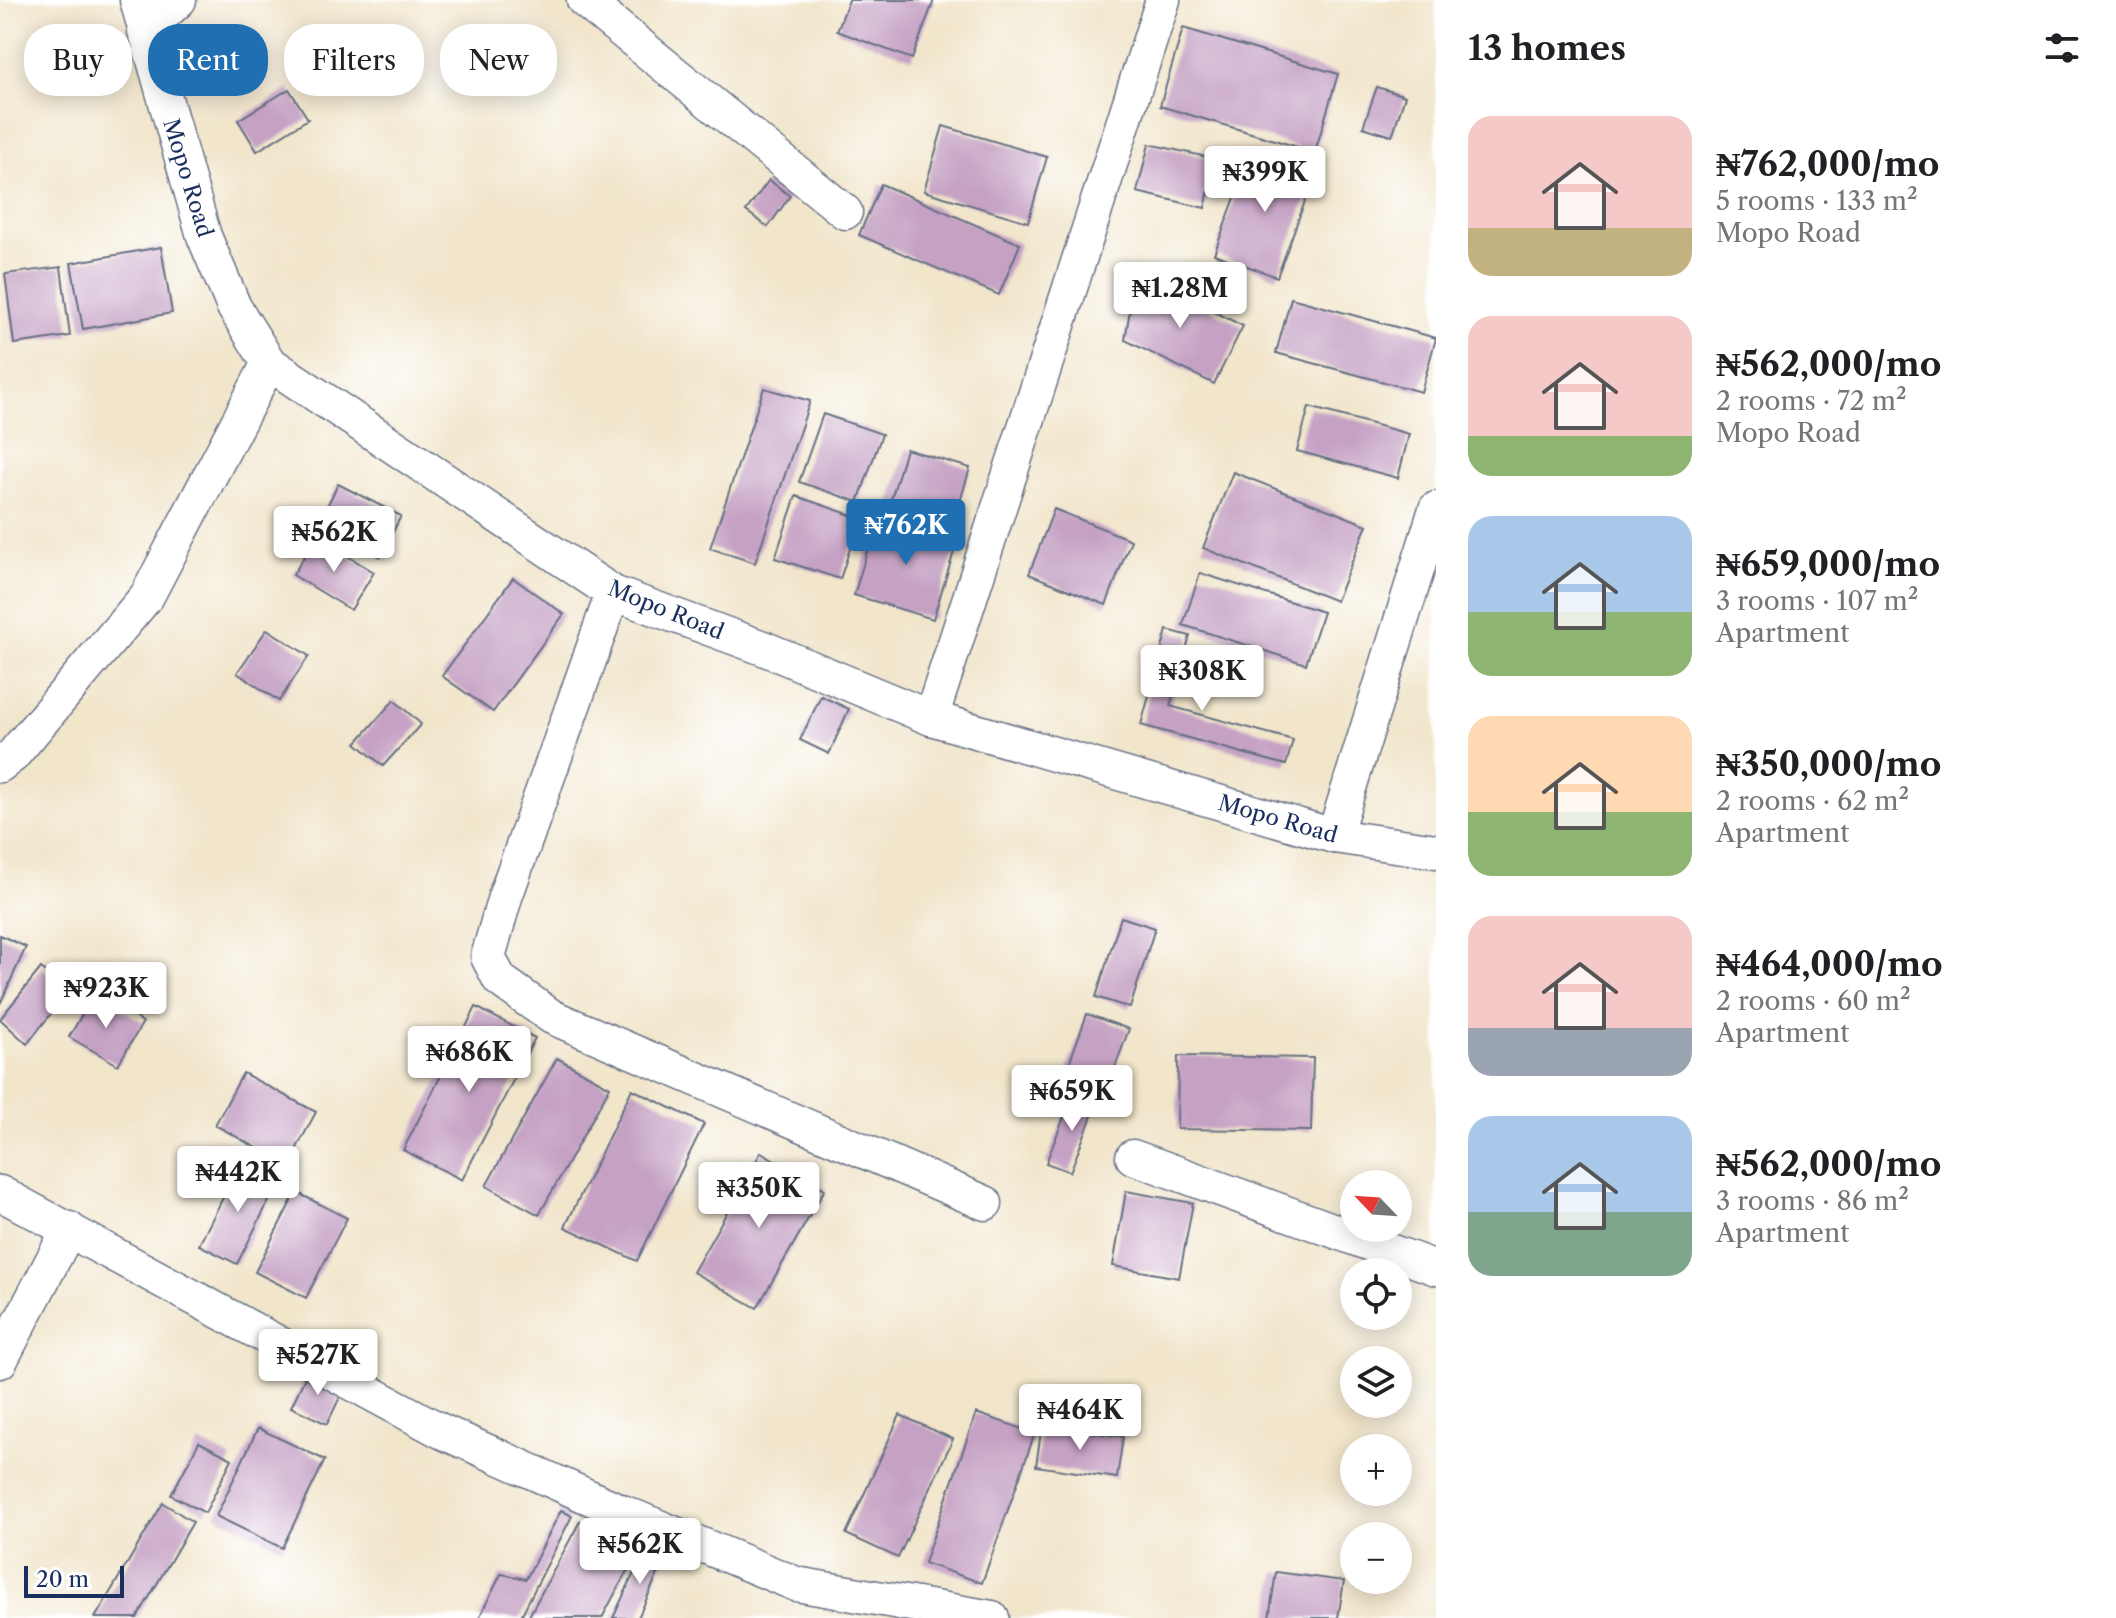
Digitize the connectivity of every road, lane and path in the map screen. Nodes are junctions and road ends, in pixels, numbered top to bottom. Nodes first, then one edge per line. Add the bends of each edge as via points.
1 (179, 0) edge
2 (584, 0) edge
3 (1163, 0) edge
4 (141, 16) edge
5 (845, 212) dead end
6 (269, 363) junction
7 (1436, 509) edge
8 (613, 593) junction
9 (931, 718) junction
10 (0, 765) edge
11 (1334, 836) junction
12 (1436, 851) edge
13 (1133, 1157) dead end
14 (0, 1193) edge
15 (985, 1203) dead end
16 (69, 1229) junction
17 (1436, 1268) edge
18 (0, 1361) edge
19 (992, 1618) edge

1 - 4 street
2 - 5 street
3 - 9 street
4 - 6 street, Mopo Road via 204,236 234,307
6 - 8 street, Mopo Road
6 - 10 street via 147,596
7 - 11 street
8 - 9 street, Mopo Road
8 - 15 street via 505,897 488,957 500,980 552,1017
9 - 11 street, Mopo Road
11 - 12 street, Mopo Road
13 - 17 street
14 - 16 street
16 - 18 street
16 - 19 street via 441,1431 620,1511 796,1584

